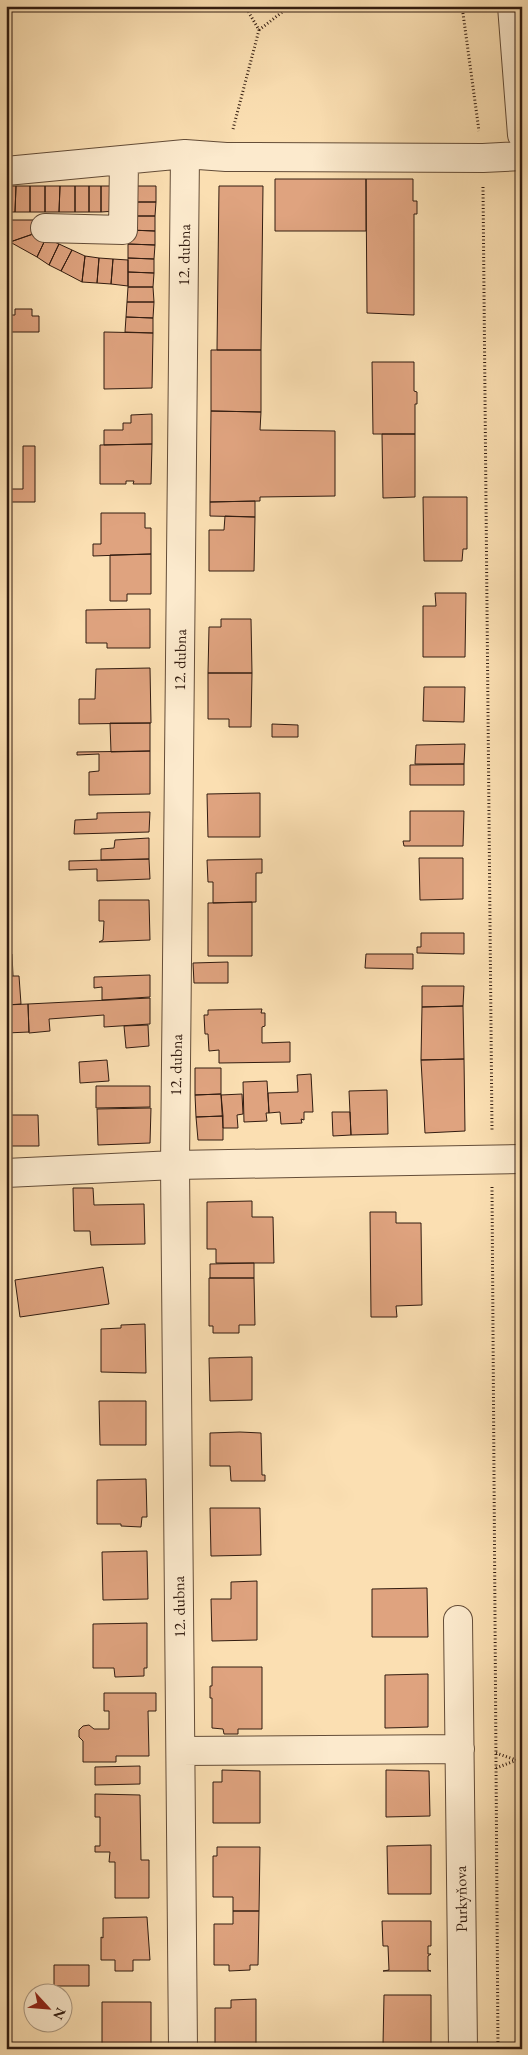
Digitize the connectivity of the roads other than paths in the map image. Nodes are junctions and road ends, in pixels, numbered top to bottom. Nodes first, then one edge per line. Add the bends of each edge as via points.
1 (512, 6) edge
2 (522, 135) edge
3 (185, 154) junction
4 (522, 156) edge
5 (124, 161) junction
6 (6, 171) edge
7 (45, 228) dead end
8 (522, 1159) edge
9 (174, 1165) junction
10 (6, 1173) edge
11 (458, 1620) dead end
12 (460, 1749) junction
13 (181, 1751) junction
14 (183, 2049) edge
15 (463, 2049) edge

1 - 2 street
3 - 4 street
3 - 5 street
3 - 9 street, 12. dubna
5 - 6 street
5 - 7 street via 123,230
8 - 9 street
9 - 10 street
9 - 13 street, 12. dubna
11 - 12 street, Purkyňova
12 - 13 street
12 - 15 street, Purkyňova
13 - 14 street, 12. dubna

